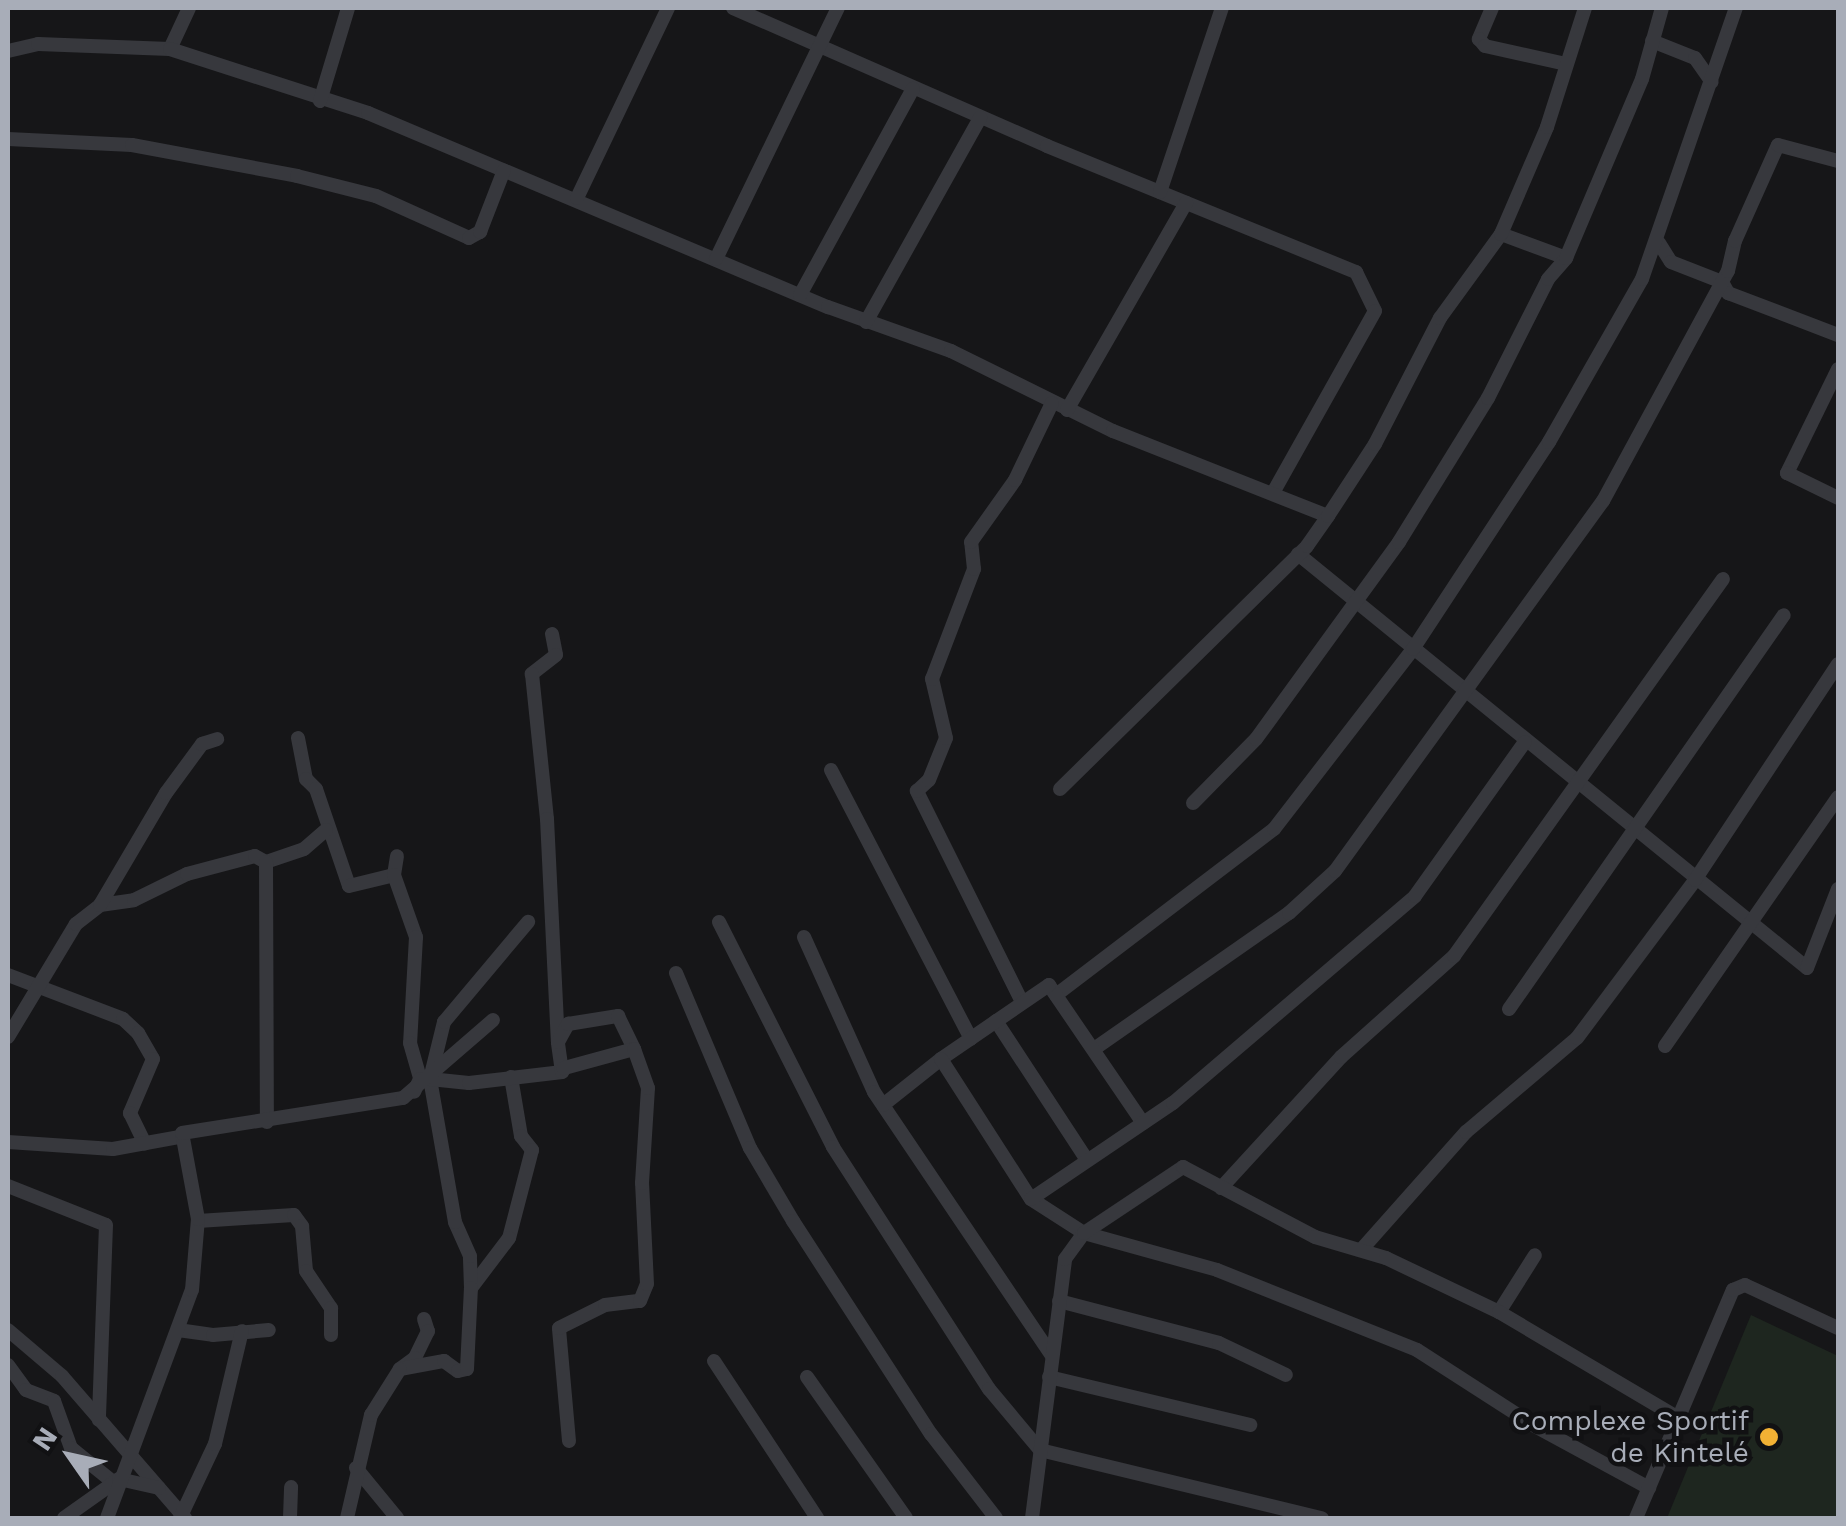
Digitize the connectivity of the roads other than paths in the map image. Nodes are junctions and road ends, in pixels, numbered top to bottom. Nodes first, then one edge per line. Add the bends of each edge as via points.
1 (189, 8) edge
2 (348, 8) edge
3 (668, 8) edge
4 (733, 8) edge
5 (838, 8) edge
6 (1222, 8) edge
7 (1492, 8) edge
8 (1585, 8) edge
9 (1662, 8) edge
10 (1736, 8) edge
11 (764, 14) edge
12 (1652, 41) junction
13 (820, 47) junction
14 (170, 49) junction
15 (8, 51) edge
16 (1566, 64) junction
17 (1712, 82) junction
18 (914, 89) junction
19 (320, 101) junction
20 (980, 118) junction
21 (8, 139) edge
22 (1838, 161) edge
23 (504, 170) junction
24 (1160, 192) junction
25 (577, 198) junction
26 (1186, 203) junction
27 (1500, 234) junction
28 (1659, 244) junction
29 (1566, 258) junction
30 (716, 259) junction
31 (1722, 290) junction
32 (800, 295) junction
33 (866, 322) junction
34 (1838, 335) edge
35 (1838, 368) edge
36 (1052, 403) junction
37 (1067, 410) junction
38 (1274, 493) junction
39 (1838, 498) edge
40 (1328, 516) junction
41 (1298, 554) junction
42 (1722, 579) dead end
43 (1356, 602) junction
44 (1784, 615) dead end
45 (552, 634) dead end
46 (1413, 649) junction
47 (1838, 664) edge
48 (1468, 694) junction
49 (217, 738) dead end
50 (298, 738) dead end
51 (1525, 742) junction
52 (831, 770) dead end
53 (1577, 786) junction
54 (1060, 790) dead end
55 (1838, 797) edge
56 (1194, 803) dead end
57 (326, 830) junction
58 (1636, 833) junction
59 (396, 856) dead end
60 (266, 862) junction
61 (394, 875) junction
62 (1694, 880) junction
63 (1838, 889) edge
64 (100, 905) junction
65 (528, 922) dead end
66 (720, 922) dead end
67 (1753, 926) junction
68 (804, 937) dead end
69 (676, 973) dead end
70 (8, 975) edge
71 (40, 987) junction
72 (1056, 995) junction
73 (1022, 1002) junction
74 (1509, 1009) dead end
75 (493, 1020) dead end
76 (996, 1021) junction
77 (8, 1037) edge
78 (971, 1039) junction
79 (558, 1042) junction
80 (1665, 1046) dead end
81 (634, 1048) junction
82 (1094, 1049) junction
83 (942, 1060) junction
84 (564, 1068) junction
85 (511, 1076) junction
86 (430, 1079) junction
87 (414, 1092) junction
88 (883, 1104) junction
89 (267, 1122) junction
90 (1143, 1123) junction
91 (8, 1142) edge
92 (152, 1142) junction
93 (181, 1145) junction
94 (1087, 1160) junction
95 (8, 1186) edge
96 (1221, 1188) junction
97 (1031, 1199) junction
98 (198, 1221) junction
99 (1084, 1233) junction
100 (1362, 1249) junction
101 (1535, 1255) dead end
102 (471, 1288) junction
103 (1059, 1301) junction
104 (1499, 1312) junction
105 (424, 1319) dead end
106 (1838, 1328) edge
107 (8, 1330) edge
108 (178, 1330) junction
109 (270, 1330) dead end
110 (242, 1331) junction
111 (331, 1335) dead end
112 (1052, 1357) junction
113 (714, 1361) dead end
114 (8, 1366) edge
115 (400, 1370) junction
116 (1286, 1375) dead end
117 (807, 1377) dead end
118 (1050, 1377) junction
119 (1678, 1418) junction
120 (99, 1420) junction
121 (1250, 1425) dead end
122 (569, 1441) dead end
123 (1040, 1450) junction
124 (132, 1461) junction
125 (356, 1468) junction
126 (116, 1481) junction
127 (291, 1487) dead end
128 (159, 1488) junction
129 (1649, 1488) junction
130 (88, 1497) junction
131 (182, 1516) edge
132 (64, 1518) edge
133 (98, 1518) edge
134 (106, 1518) edge
135 (290, 1518) edge
136 (347, 1518) edge
137 (397, 1518) edge
138 (817, 1518) edge
139 (906, 1518) edge
140 (996, 1518) edge
141 (1032, 1518) edge
142 (1322, 1518) edge
143 (1636, 1518) edge

1 - 14 street
2 - 19 street
3 - 25 street
4 - 11 street
5 - 13 street
6 - 24 street
7 - 16 street via 1480,39 1485,46
8 - 16 street
9 - 12 street
10 - 17 street
11 - 13 street
12 - 17 street via 1695,58
12 - 29 street
13 - 18 street
13 - 30 street
14 - 15 street via 38,44
14 - 19 street
16 - 27 street
17 - 28 street
18 - 20 street
18 - 32 street
19 - 23 street
20 - 24 street
20 - 33 street
21 - 23 street via 132,145 297,176 376,196 469,238 480,232
22 - 31 street via 1778,145
23 - 25 street
24 - 26 street
25 - 30 street
26 - 37 street
26 - 38 street via 1356,272 1372,294 1375,311 1364,335
27 - 29 street
27 - 40 street via 1440,318 1375,444
28 - 31 street via 1671,262
28 - 46 street via 1549,442
29 - 43 street via 1548,278 1488,398
30 - 32 street
31 - 34 street
31 - 48 street via 1603,502
32 - 33 street
33 - 36 street via 951,351
35 - 39 street via 1787,474
36 - 37 street
36 - 73 street via 1015,480 971,542 974,569 932,679 946,738 929,780 916,791
37 - 38 street
38 - 40 street
40 - 41 street
41 - 43 street
41 - 54 street
42 - 53 street
43 - 46 street
43 - 56 street via 1256,739
44 - 58 street
45 - 79 street via 556,655 532,674 548,819
46 - 48 street
46 - 72 street via 1274,828
47 - 62 street
48 - 51 street
48 - 82 street via 1335,871 1290,913
49 - 64 street via 202,744 166,793
50 - 57 street
51 - 53 street
51 - 90 street via 1415,896
52 - 78 street
53 - 58 street
53 - 96 street via 1454,956 1341,1058
55 - 67 street
57 - 60 street via 304,849
57 - 61 street via 349,886
58 - 62 street
58 - 74 street
59 - 61 street
60 - 64 street via 254,856 187,874 134,900
60 - 89 street
61 - 87 street via 416,937 410,1043 420,1079
62 - 67 street
62 - 100 street via 1577,1038 1466,1132
63 - 67 street via 1806,968
64 - 71 street via 76,924
65 - 86 street via 444,1022
66 - 123 street via 833,1147 989,1389
67 - 80 street
68 - 88 street
69 - 140 street via 750,1148 784,1206 931,1434
70 - 71 street
71 - 77 street
71 - 92 street via 124,1019 138,1033 153,1058 130,1113
72 - 73 street via 1049,985
72 - 82 street
73 - 76 street
75 - 86 street
76 - 78 street
76 - 94 street
78 - 83 street
79 - 81 street via 574,1020 618,1016
79 - 84 street
81 - 84 street
81 - 122 street via 648,1088 642,1183 647,1284 640,1301 606,1305 559,1328
82 - 90 street
83 - 88 street
83 - 97 street
84 - 85 street via 536,1078
85 - 86 street via 470,1083
85 - 102 street via 521,1136 532,1150 510,1238
86 - 87 street
86 - 102 street via 455,1222 470,1256
87 - 89 street via 383,1104
88 - 112 street
89 - 93 street via 189,1130
90 - 94 street
91 - 92 street via 114,1149
92 - 93 street
93 - 98 street
94 - 97 street
95 - 120 street via 106,1224
96 - 99 street via 1183,1167
96 - 100 street via 1315,1237
97 - 99 street
98 - 108 street via 192,1290
98 - 111 street via 294,1214 302,1226 306,1271 330,1308
99 - 103 street via 1065,1259
99 - 129 street via 1217,1270 1417,1350 1534,1426
100 - 104 street
101 - 104 street
102 - 115 street via 467,1369 458,1371 444,1360
103 - 112 street
103 - 116 street via 1220,1343
104 - 119 street
105 - 115 street via 421,1345
106 - 119 street via 1738,1286
107 - 120 street via 62,1376
108 - 110 street
108 - 124 street
109 - 110 street
110 - 131 street via 215,1444
112 - 118 street
113 - 138 street
114 - 126 street via 26,1390 54,1401 71,1448
115 - 125 street via 374,1404
117 - 139 street
118 - 121 street
118 - 123 street
119 - 129 street
120 - 124 street
123 - 141 street
123 - 142 street
124 - 126 street
124 - 128 street
125 - 136 street
125 - 137 street
126 - 128 street
126 - 130 street
126 - 134 street
127 - 135 street
128 - 131 street
129 - 143 street
130 - 132 street
130 - 133 street

